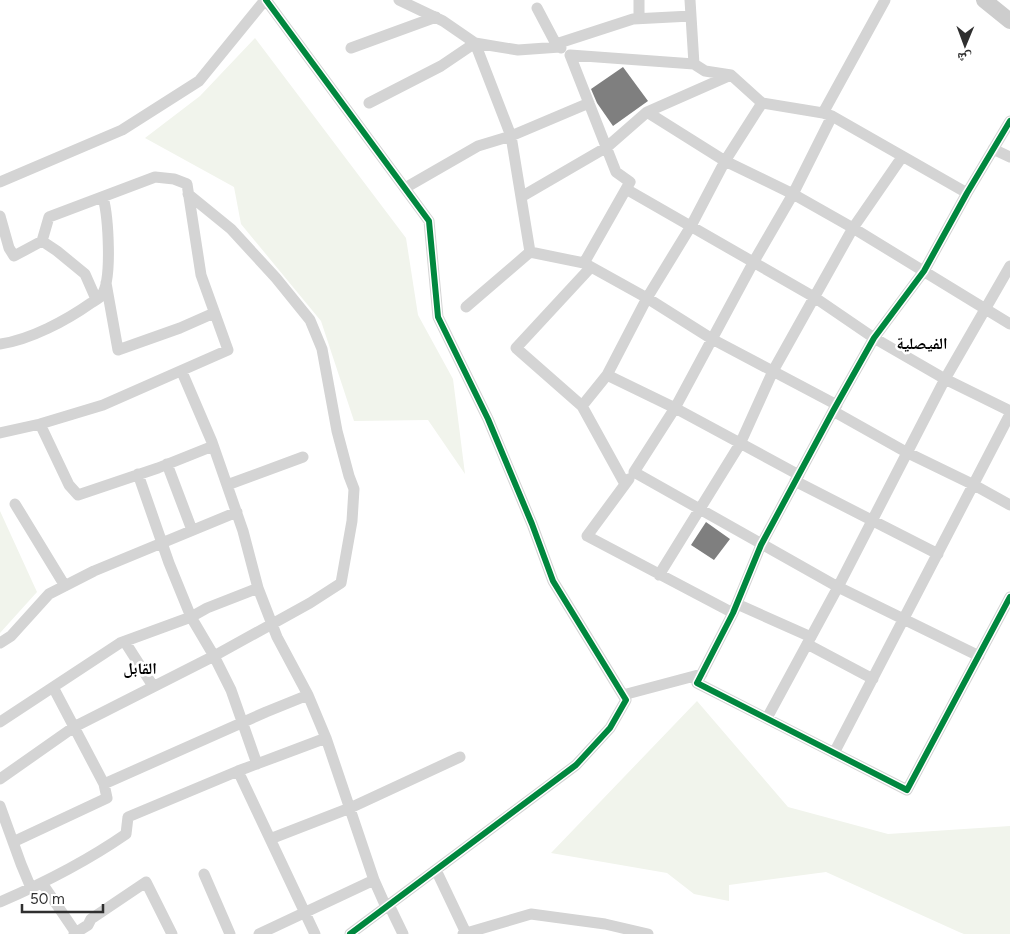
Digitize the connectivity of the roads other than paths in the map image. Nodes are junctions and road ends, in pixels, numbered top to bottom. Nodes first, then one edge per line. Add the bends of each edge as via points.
1 (265, 0) edge
2 (399, 0) edge
3 (640, 0) edge
4 (690, 0) edge
5 (885, 0) edge
6 (984, 0) edge
7 (537, 8) dead end
8 (691, 16) junction
9 (436, 17) junction
10 (639, 18) junction
11 (1010, 21) edge
12 (475, 43) junction
13 (558, 46) junction
14 (351, 48) dead end
15 (570, 55) junction
16 (694, 64) junction
17 (731, 75) junction
18 (369, 103) dead end
19 (589, 103) junction
20 (762, 103) junction
21 (647, 112) junction
22 (828, 115) junction
23 (1010, 121) edge
24 (511, 136) junction
25 (607, 147) junction
26 (993, 149) junction
27 (902, 157) junction
28 (1010, 157) edge
29 (725, 161) junction
30 (0, 182) edge
31 (405, 188) junction
32 (626, 188) junction
33 (966, 193) junction
34 (188, 194) junction
35 (794, 194) junction
36 (103, 197) junction
37 (521, 197) junction
38 (0, 216) edge
39 (691, 226) junction
40 (853, 228) junction
41 (42, 241) junction
42 (530, 252) junction
43 (753, 263) junction
44 (587, 265) junction
45 (1010, 266) edge
46 (924, 271) junction
47 (106, 283) junction
48 (814, 297) junction
49 (647, 298) junction
50 (96, 299) junction
51 (466, 307) dead end
52 (986, 308) junction
53 (214, 313) junction
54 (1010, 324) edge
55 (874, 338) junction
56 (712, 339) junction
57 (0, 344) edge
58 (773, 371) junction
59 (182, 372) junction
60 (607, 375) junction
61 (944, 379) junction
62 (582, 406) junction
63 (675, 408) junction
64 (835, 408) junction
65 (1010, 412) edge
66 (40, 424) junction
67 (0, 433) edge
68 (740, 444) junction
69 (213, 446) junction
70 (906, 452) junction
71 (303, 457) dead end
72 (167, 464) junction
73 (634, 472) junction
74 (138, 474) junction
75 (797, 478) junction
76 (625, 484) junction
77 (974, 485) junction
78 (227, 486) junction
79 (15, 504) dead end
80 (1010, 505) edge
81 (699, 509) junction
82 (237, 512) junction
83 (872, 521) junction
84 (192, 530) junction
85 (162, 543) junction
86 (761, 545) junction
87 (938, 554) junction
88 (659, 575) junction
89 (65, 586) junction
90 (838, 587) junction
91 (258, 588) junction
92 (1010, 597) edge
93 (735, 608) junction
94 (191, 617) junction
95 (904, 619) junction
96 (272, 623) junction
97 (809, 640) junction
98 (0, 642) edge
99 (125, 642) junction
100 (214, 656) junction
101 (979, 656) junction
102 (702, 674) junction
103 (873, 679) junction
104 (153, 686) junction
105 (53, 687) junction
106 (308, 695) junction
107 (623, 695) junction
108 (767, 718) junction
109 (0, 722) edge
110 (243, 722) junction
111 (74, 727) junction
112 (326, 738) junction
113 (834, 753) junction
114 (460, 757) dead end
115 (257, 764) junction
116 (238, 771) junction
117 (0, 779) edge
118 (104, 784) junction
119 (0, 806) edge
120 (350, 808) junction
121 (270, 839) junction
122 (13, 842) junction
123 (436, 870) junction
124 (204, 874) dead end
125 (374, 880) junction
126 (36, 885) junction
127 (0, 902) edge
128 (388, 906) junction
129 (305, 912) junction
130 (90, 929) edge
131 (75, 934) edge
132 (172, 934) edge
133 (230, 934) edge
134 (258, 934) edge
135 (315, 934) edge
136 (350, 934) edge
137 (403, 934) edge
138 (465, 934) edge
139 (648, 934) edge

1 - 30 street via 199,80 122,130
1 - 31 street
2 - 9 street
3 - 10 street
4 - 8 street
5 - 22 street
6 - 11 street
7 - 13 street
8 - 10 street
8 - 16 street
9 - 12 street
9 - 14 street
10 - 13 street
12 - 13 street via 518,50
12 - 18 street via 441,66
12 - 24 street
13 - 15 street
15 - 16 street
15 - 19 street
16 - 17 street via 705,71
17 - 20 street
17 - 21 street
19 - 24 street
19 - 25 street
20 - 22 street
20 - 29 street
21 - 25 street
21 - 29 street
22 - 27 street
22 - 35 street
23 - 26 street
24 - 31 street via 478,146
24 - 37 street
25 - 32 street via 616,172 630,182
25 - 37 street
26 - 28 street
26 - 33 street
27 - 33 street
27 - 40 street
29 - 35 street
29 - 39 street
31 - 107 street via 429,221 438,317 488,419 553,581
32 - 39 street
32 - 44 street
33 - 46 street
34 - 36 street via 187,184 155,177
34 - 53 street via 201,275
34 - 96 street via 231,229 310,320 322,348 337,431 354,489 341,583
35 - 40 street
35 - 43 street
36 - 41 street via 49,217
36 - 47 street via 109,265
37 - 42 street
38 - 41 street via 14,256
39 - 43 street
39 - 49 street
40 - 46 street
40 - 48 street
41 - 50 street via 85,274
42 - 44 street
42 - 51 street
43 - 48 street
43 - 56 street
44 - 49 street
44 - 62 street via 516,348
45 - 52 street
46 - 52 street
46 - 55 street
47 - 50 street via 101,296
47 - 53 street via 118,350
48 - 55 street
48 - 58 street
49 - 56 street
49 - 60 street
50 - 57 street via 80,311 38,332
52 - 54 street
52 - 61 street
53 - 59 street via 228,350
55 - 61 street
55 - 64 street
56 - 58 street
56 - 63 street
58 - 64 street
58 - 68 street
59 - 66 street via 103,406
59 - 69 street
60 - 62 street
60 - 63 street
61 - 65 street
61 - 70 street
62 - 76 street
63 - 68 street
63 - 73 street
64 - 70 street
64 - 75 street
65 - 77 street
66 - 67 street
66 - 74 street via 69,485 78,495
68 - 75 street
68 - 81 street
69 - 72 street
69 - 78 street
70 - 77 street
70 - 83 street
71 - 78 street
72 - 74 street
72 - 84 street
73 - 76 street
73 - 81 street
74 - 85 street
75 - 83 street
75 - 86 street
76 - 88 street via 587,536
77 - 80 street
77 - 87 street
78 - 82 street
79 - 89 street
81 - 86 street
81 - 88 street
82 - 84 street
82 - 91 street
83 - 87 street
83 - 90 street
84 - 85 street
85 - 89 street
85 - 94 street
86 - 90 street
86 - 93 street
87 - 95 street
88 - 93 street
89 - 98 street via 49,594 11,636
90 - 95 street
90 - 97 street
91 - 94 street
91 - 96 street
92 - 101 street
93 - 97 street
93 - 102 street
94 - 99 street
94 - 100 street
95 - 101 street
95 - 103 street
96 - 100 street
96 - 106 street
97 - 103 street
97 - 108 street
99 - 104 street
99 - 105 street
100 - 104 street
100 - 110 street
101 - 113 street via 907,790
102 - 107 street
102 - 108 street via 697,683
103 - 113 street
104 - 111 street
105 - 109 street
105 - 111 street
106 - 110 street
106 - 112 street
107 - 123 street via 626,700 610,728 576,765
108 - 113 street
110 - 115 street
110 - 118 street
111 - 117 street
111 - 118 street
112 - 115 street
112 - 120 street
114 - 120 street
115 - 116 street
116 - 121 street
116 - 126 street via 128,817 126,834 97,854
118 - 122 street via 107,798
119 - 122 street
120 - 121 street
120 - 125 street
121 - 129 street
122 - 126 street
123 - 128 street
123 - 138 street
124 - 133 street
125 - 128 street
125 - 129 street
126 - 127 street
126 - 131 street
128 - 136 street
128 - 137 street
129 - 134 street
129 - 135 street
130 - 131 street
130 - 132 street via 91,919 146,882
138 - 139 street via 531,914 606,924

